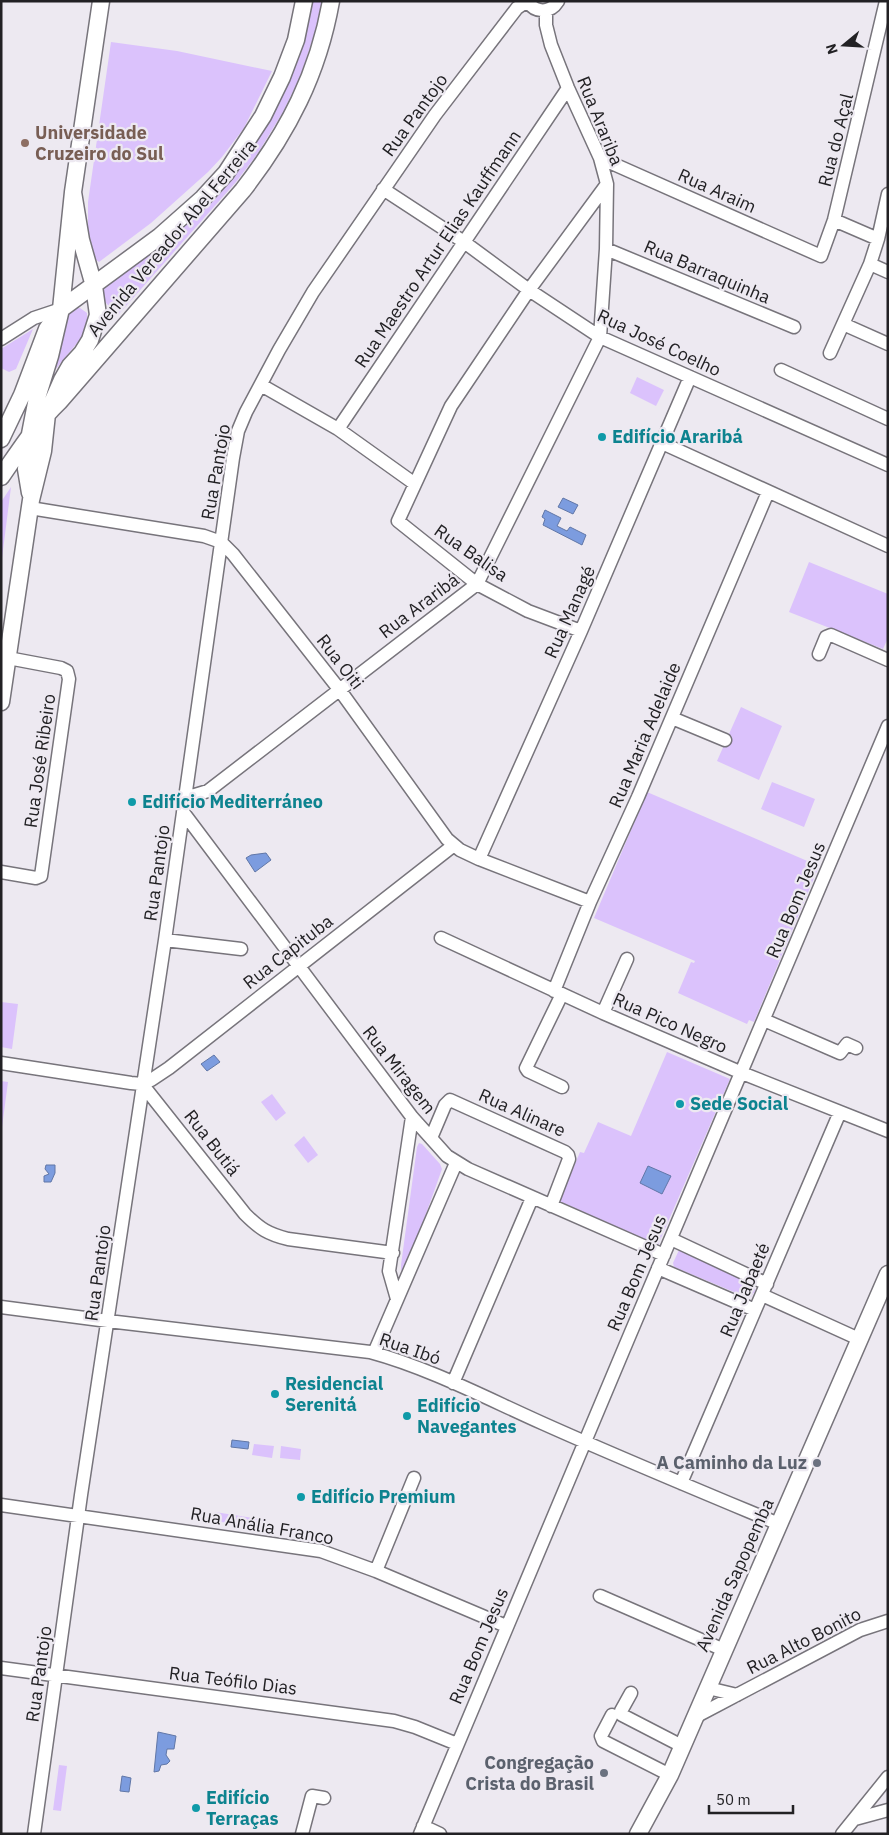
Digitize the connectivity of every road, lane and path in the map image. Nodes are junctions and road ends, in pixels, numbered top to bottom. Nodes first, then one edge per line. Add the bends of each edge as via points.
1 (101, 1) edge
2 (304, 1) edge
3 (331, 1) edge
4 (527, 1) edge
5 (558, 1) edge
6 (886, 1) edge
7 (546, 11) junction
8 (568, 88) junction
9 (600, 158) junction
10 (607, 184) junction
11 (383, 188) junction
12 (74, 192) junction
13 (888, 194) edge
14 (834, 220) junction
15 (878, 239) junction
16 (464, 242) junction
17 (606, 249) junction
18 (821, 256) joint
19 (870, 264) junction
20 (888, 272) edge
21 (94, 286) junction
22 (529, 290) junction
23 (61, 309) junction
24 (843, 324) junction
25 (794, 327) dead end
26 (600, 337) junction
27 (1, 339) edge
28 (888, 344) edge
29 (830, 354) dead end
30 (781, 370) dead end
31 (690, 377) junction
32 (260, 385) junction
33 (47, 414) junction
34 (888, 419) edge
35 (338, 429) junction
36 (30, 434) junction
37 (1, 439) edge
38 (662, 443) junction
39 (888, 465) edge
40 (1, 478) edge
41 (415, 484) junction
42 (768, 492) junction
43 (30, 504) junction
44 (221, 542) junction
45 (888, 546) edge
46 (477, 584) junction
47 (581, 631) junction
48 (819, 654) dead end
49 (8, 658) junction
50 (888, 660) edge
51 (339, 689) junction
52 (1, 702) edge
53 (672, 718) junction
54 (888, 726) edge
55 (725, 740) dead end
56 (185, 798) junction
57 (183, 812) junction
58 (454, 845) junction
59 (480, 859) junction
60 (1, 872) edge
61 (590, 902) junction
62 (441, 938) dead end
63 (165, 940) junction
64 (241, 949) dead end
65 (627, 959) dead end
66 (299, 966) junction
67 (558, 992) junction
68 (603, 1013) junction
69 (764, 1020) junction
70 (856, 1048) dead end
71 (1, 1063) edge
72 (742, 1073) junction
73 (142, 1084) junction
74 (562, 1086) dead end
75 (840, 1112) junction
76 (412, 1117) junction
77 (888, 1131) edge
78 (431, 1138) junction
79 (456, 1163) junction
80 (532, 1198) junction
81 (551, 1206) junction
82 (670, 1239) junction
83 (392, 1253) junction
84 (664, 1254) junction
85 (658, 1268) junction
86 (888, 1274) edge
87 (764, 1289) junction
88 (398, 1299) junction
89 (1, 1307) edge
90 (756, 1310) junction
91 (108, 1321) junction
92 (860, 1339) junction
93 (374, 1353) junction
94 (453, 1383) junction
95 (584, 1441) junction
96 (414, 1478) dead end
97 (681, 1482) junction
98 (1, 1505) edge
99 (78, 1517) junction
100 (779, 1524) junction
101 (376, 1571) junction
102 (600, 1596) dead end
103 (888, 1621) edge
104 (506, 1626) junction
105 (724, 1650) junction
106 (1, 1668) edge
107 (57, 1675) junction
108 (708, 1688) junction
109 (631, 1693) dead end
110 (737, 1695) junction
111 (612, 1715) dead end
112 (695, 1717) junction
113 (457, 1744) junction
114 (682, 1746) junction
115 (670, 1775) junction
116 (888, 1776) edge
117 (324, 1798) dead end
118 (888, 1810) edge
119 (855, 1819) junction
120 (421, 1830) edge
121 (34, 1834) edge
122 (302, 1834) edge
123 (440, 1834) edge
124 (638, 1834) edge
125 (842, 1834) edge

1 - 12 main road
2 - 21 main road, Avenida Vereador Abel Ferreira via 296,40 282,77 264,116 226,173 178,221
3 - 33 main road, Avenida Vereador Abel Ferreira via 323,40 307,85 265,161
4 - 7 street via 533,8
4 - 11 street, Rua Pantojo via 518,8 460,83
5 - 7 street
6 - 14 street, Rua do Açal
7 - 8 street, Rua Arariba via 551,45
8 - 9 street, Rua Arariba
8 - 16 street, Rua Maestro Artur Elias Kauffmann
9 - 10 street, Rua Arariba
9 - 18 street, Rua Araim
10 - 17 street, Rua Arariba
10 - 22 street
11 - 16 street, Rua José Coelho
11 - 32 street, Rua Pantojo via 313,292
12 - 21 main road via 81,240
12 - 23 main road
13 - 15 street
14 - 15 street
14 - 18 street, Rua do Açal
15 - 19 street
16 - 22 street, Rua José Coelho
16 - 35 street, Rua Maestro Artur Elias Kauffmann
17 - 25 street, Rua Barraquinha
17 - 26 street, Rua Arariba
19 - 20 street
19 - 24 street
21 - 23 main road, Avenida Vereador Abel Ferreira
21 - 33 main road via 98,315 94,331 62,380
22 - 26 street, Rua José Coelho
22 - 41 street via 450,406
23 - 27 street via 34,318
23 - 36 main road
23 - 37 main road, Avenida Vereador Abel Ferreira via 47,329
24 - 28 street
24 - 29 street
26 - 31 street, Rua José Coelho
26 - 46 street, Rua Araribá
30 - 34 street
31 - 38 street, Rua Managé
31 - 39 street, Rua José Coelho
32 - 35 street
32 - 44 street, Rua Pantojo via 238,431
33 - 36 main road, Avenida Vereador Abel Ferreira
33 - 43 main road via 43,451
35 - 41 street
36 - 40 main road, Avenida Vereador Abel Ferreira
36 - 43 main road via 26,469
38 - 42 street
38 - 47 street, Rua Managé
41 - 46 street, Rua Balisa via 398,522
42 - 45 street
42 - 53 street, Rua Maria Adelaide
43 - 44 street via 204,536
43 - 49 main road
44 - 51 street, Rua Oiti
44 - 56 street, Rua Pantojo
46 - 47 street, Rua Balisa via 528,611
46 - 51 street, Rua Araribá
47 - 59 street, Rua Managé
48 - 50 street via 826,637 831,635
49 - 52 main road
49 - 60 street, Rua José Ribeiro via 61,668 67,671 69,679 41,876
51 - 56 street, Rua Araribá via 208,792
51 - 58 street, Rua Oiti
53 - 55 street
53 - 61 street, Rua Maria Adelaide
54 - 69 street, Rua Bom Jesus
56 - 57 street, Rua Pantojo
57 - 63 street, Rua Pantojo
57 - 66 street, Rua Miragem
58 - 59 street, Rua Oiti
58 - 66 street, Rua Capituba
59 - 61 street, Rua Oiti
61 - 67 street, Rua Maria Adelaide
62 - 67 street, Rua Pico Negro
63 - 64 street
63 - 73 street, Rua Pantojo
65 - 68 street
66 - 73 street, Rua Capituba via 169,1068
66 - 76 street, Rua Miragem
67 - 68 street, Rua Pico Negro
67 - 74 street, Rua Maria Adelaide via 526,1068
68 - 72 street, Rua Pico Negro
69 - 70 street via 840,1053 847,1044
69 - 72 street, Rua Bom Jesus
71 - 73 street
72 - 75 street, Rua Pico Negro
72 - 82 street, Rua Bom Jesus
73 - 83 street, Rua Butiá via 259,1228 288,1240
73 - 91 street, Rua Pantojo
75 - 77 street, Rua Pico Negro
75 - 87 street, Rua Jabaeté
76 - 78 street, Rua Miragem
76 - 83 street
78 - 79 street, Rua Miragem
78 - 81 street, Rua Alinare via 450,1100 565,1152 568,1159
79 - 80 street, Rua Miragem
79 - 88 street
80 - 81 street, Rua Miragem
80 - 94 street
81 - 84 street, Rua Miragem
82 - 84 street, Rua Bom Jesus
82 - 87 street
83 - 88 street via 389,1271
84 - 85 street, Rua Bom Jesus
85 - 90 street
85 - 95 street, Rua Bom Jesus
86 - 92 main road, Avenida Sapopemba
87 - 90 street, Rua Jabaeté
87 - 92 street
88 - 93 street
89 - 91 street, Rua Ibó
90 - 97 street, Rua Jabaeté
91 - 93 street, Rua Ibó
91 - 99 street, Rua Pantojo
92 - 100 main road, Avenida Sapopemba
93 - 94 street, Rua Ibó
94 - 95 street, Rua Ibó
95 - 97 street, Rua Ibó
95 - 104 street, Rua Bom Jesus
96 - 101 street
97 - 100 street, Rua Ibó
98 - 99 street, Rua Anália Franco
99 - 101 street, Rua Anália Franco via 309,1548
99 - 107 street, Rua Pantojo
100 - 105 main road, Avenida Sapopemba
101 - 104 street, Rua Anália Franco
102 - 105 street
103 - 110 street, Rua Alto Bonito via 860,1630
104 - 113 street, Rua Bom Jesus
105 - 108 main road, Avenida Sapopemba
106 - 107 street, Rua Teófilo Dias
107 - 113 street, Rua Teófilo Dias via 394,1721
107 - 121 street, Rua Pantojo
108 - 110 street, Rua Alto Bonito
108 - 112 main road, Avenida Sapopemba
109 - 114 street via 620,1711 622,1715
110 - 112 street, Rua Alto Bonito
111 - 115 street via 602,1736 603,1741
112 - 114 main road, Avenida Sapopemba
113 - 120 street, Rua Bom Jesus
114 - 115 main road, Avenida Sapopemba
115 - 124 main road, Avenida Sapopemba
116 - 119 street
117 - 122 street via 312,1796
118 - 119 street
119 - 125 street
120 - 123 street

